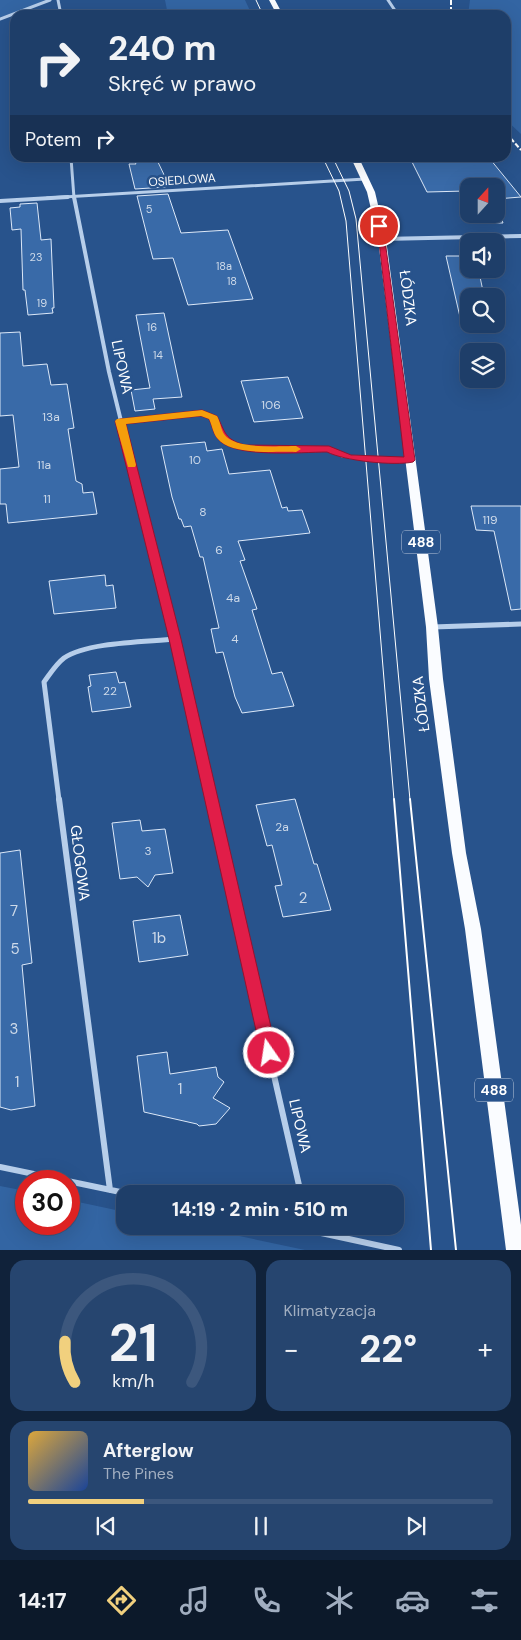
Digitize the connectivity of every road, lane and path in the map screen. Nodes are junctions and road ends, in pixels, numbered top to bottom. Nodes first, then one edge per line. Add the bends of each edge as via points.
1 (50, 0) edge
2 (24, 10) edge
3 (72, 162) edge
4 (357, 162) edge
5 (366, 179) junction
6 (76, 196) junction
7 (0, 201) edge
8 (521, 236) edge
9 (382, 239) junction
10 (120, 421) junction
11 (410, 460) junction
12 (521, 624) edge
13 (432, 627) junction
14 (175, 639) junction
15 (0, 1167) edge
16 (299, 1185) edge
17 (110, 1190) junction
18 (116, 1191) edge
19 (338, 1235) edge
20 (399, 1250) edge
21 (516, 1250) edge

1 - 2 street
3 - 6 street, LIPOWA
4 - 5 main road, ŁÓDZKA / 488
5 - 6 street, OSIEDLOWA
5 - 9 main road, ŁÓDZKA / 488
6 - 7 street, OSIEDLOWA
6 - 10 street, LIPOWA via 75,205
8 - 9 street
9 - 11 main road, ŁÓDZKA / 488
10 - 11 lane via 202,413 214,418 220,436 230,444 245,448 329,449 351,458
10 - 14 street, LIPOWA
11 - 13 main road, ŁÓDZKA / 488
12 - 13 street
13 - 21 main road, ŁÓDZKA / 488 via 459,853 473,929
14 - 16 street, LIPOWA
14 - 17 street, GŁOGOWA via 78,653 66,657 44,682
15 - 17 street
17 - 18 street
19 - 20 street

